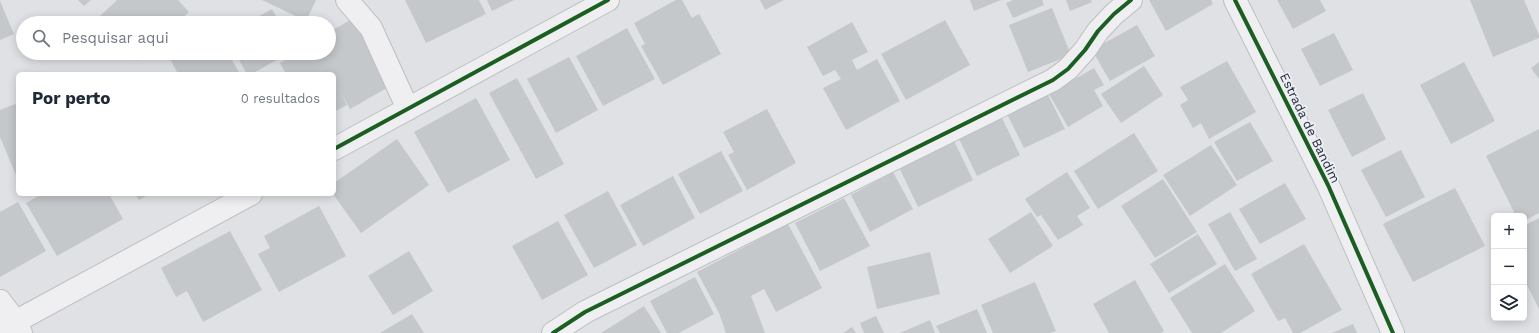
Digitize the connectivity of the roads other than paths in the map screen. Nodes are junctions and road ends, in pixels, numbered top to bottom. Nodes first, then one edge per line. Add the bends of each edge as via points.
1 (347, 0) edge
2 (608, 0) edge
3 (1130, 0) edge
4 (1235, 0) edge
5 (408, 109) junction
6 (336, 148) edge
7 (247, 196) edge
8 (0, 301) edge
9 (12, 328) edge
10 (553, 333) edge
11 (1393, 333) edge

1 - 5 street via 371,28
2 - 5 street
3 - 10 street via 1098,31 1068,69 1053,80 585,312
4 - 11 street, Estrada de Bandim via 1328,185
5 - 6 street
7 - 9 street
8 - 9 street

